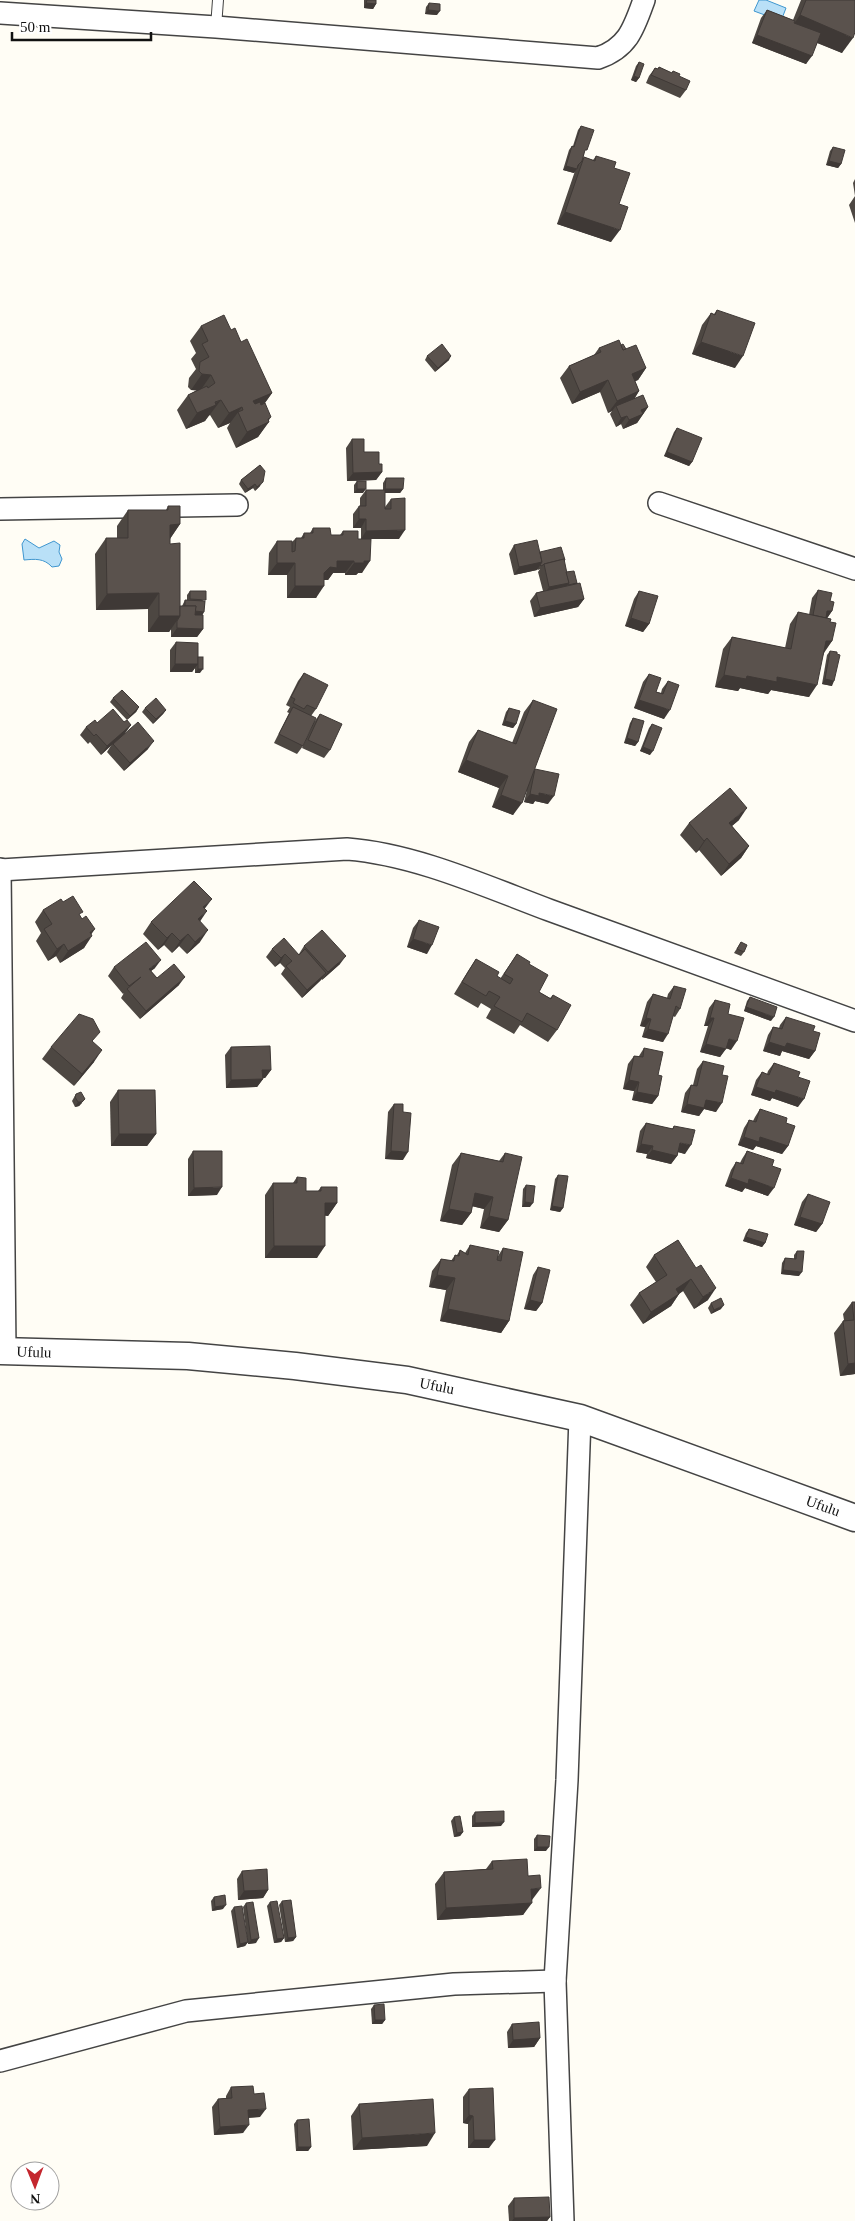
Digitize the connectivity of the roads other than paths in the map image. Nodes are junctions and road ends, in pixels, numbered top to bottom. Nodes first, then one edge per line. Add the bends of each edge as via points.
1 (218, 0) edge
2 (644, 0) edge
3 (0, 13) edge
4 (216, 27) junction
5 (659, 503) dead end
6 (237, 505) dead end
7 (0, 509) edge
8 (855, 569) edge
9 (0, 869) edge
10 (855, 1021) edge
11 (3, 1351) edge
12 (580, 1418) junction
13 (855, 1518) edge
14 (555, 1981) junction
15 (0, 2061) edge
16 (563, 2221) edge

1 - 4 lane
2 - 4 street via 628,37 618,49 598,58
3 - 4 street via 23,11
5 - 8 street
6 - 7 street
9 - 10 street via 347,850 374,852 491,888
9 - 11 street
11 - 12 street, Ufulu via 188,1356 295,1366 407,1380
12 - 13 street, Ufulu
12 - 14 street via 567,1780
14 - 15 street via 454,1984 186,2011
14 - 16 street

